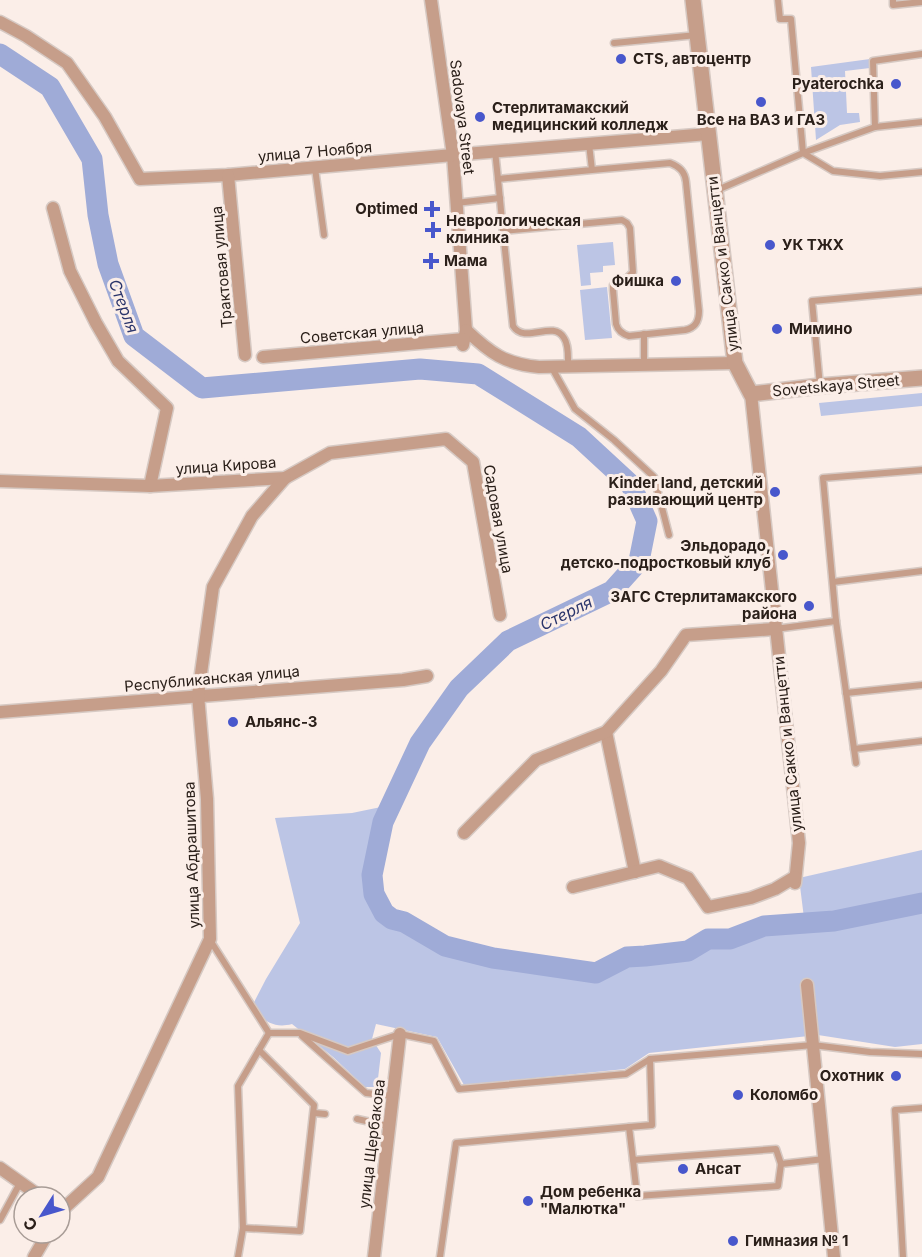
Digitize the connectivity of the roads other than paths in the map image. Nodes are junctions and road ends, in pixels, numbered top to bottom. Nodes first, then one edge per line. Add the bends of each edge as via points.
1 (431, 0) edge
2 (693, 0) edge
3 (778, 0) edge
4 (893, 0) edge
5 (922, 2) edge
6 (0, 22) edge
7 (698, 35) junction
8 (614, 43) dead end
9 (922, 54) edge
10 (922, 123) edge
11 (875, 127) junction
12 (708, 134) junction
13 (589, 144) junction
14 (495, 151) junction
15 (803, 153) junction
16 (453, 155) junction
17 (315, 167) junction
18 (592, 170) junction
19 (922, 172) edge
20 (228, 175) junction
21 (498, 179) junction
22 (714, 191) junction
23 (500, 198) junction
24 (456, 202) junction
25 (53, 208) dead end
26 (503, 231) junction
27 (324, 235) dead end
28 (922, 291) edge
29 (644, 334) junction
30 (464, 338) junction
31 (245, 355) dead end
32 (263, 357) dead end
33 (735, 363) junction
34 (644, 365) junction
35 (552, 367) junction
36 (568, 367) junction
37 (922, 378) edge
38 (820, 386) junction
39 (751, 394) junction
40 (446, 439) joint
41 (922, 470) edge
42 (285, 478) junction
43 (0, 481) edge
44 (150, 486) junction
45 (669, 535) dead end
46 (922, 571) edge
47 (833, 582) junction
48 (500, 615) dead end
49 (836, 621) junction
50 (775, 629) junction
51 (427, 676) dead end
52 (922, 685) edge
53 (846, 693) junction
54 (198, 695) junction
55 (0, 712) edge
56 (606, 732) junction
57 (922, 741) edge
58 (854, 749) junction
59 (856, 764) dead end
60 (464, 833) dead end
61 (634, 872) junction
62 (573, 887) dead end
63 (210, 939) junction
64 (807, 985) dead end
65 (270, 1032) junction
66 (300, 1033) junction
67 (400, 1034) junction
68 (813, 1045) junction
69 (259, 1050) junction
70 (922, 1054) edge
71 (650, 1059) junction
72 (393, 1096) junction
73 (922, 1108) edge
74 (314, 1113) junction
75 (325, 1114) dead end
76 (357, 1119) dead end
77 (389, 1126) junction
78 (629, 1127) junction
79 (824, 1159) junction
80 (633, 1160) junction
81 (781, 1164) junction
82 (0, 1168) edge
83 (21, 1182) junction
84 (25, 1185) edge
85 (72, 1201) edge
86 (0, 1220) edge
87 (243, 1228) junction
88 (238, 1257) edge
89 (374, 1257) edge
90 (440, 1257) edge
91 (834, 1257) edge
92 (903, 1257) edge

1 - 16 street, Sadovaya Street
2 - 7 street, улица Сакко и Ванцетти
3 - 15 lane via 780,19 791,19
4 - 5 lane via 893,5
6 - 20 street, улица 7 Ноября via 67,63 105,117 140,179
7 - 8 lane
7 - 12 street, улица Сакко и Ванцетти
9 - 11 lane via 873,61
10 - 11 lane
11 - 15 lane
12 - 13 street, улица 7 Ноября
12 - 22 street, улица Сакко и Ванцетти
13 - 14 street, улица 7 Ноября
13 - 18 lane
14 - 16 street, улица 7 Ноября
14 - 21 lane
15 - 19 lane via 833,171 880,177
15 - 22 lane
16 - 17 street, улица 7 Ноября
16 - 24 street, Sadovaya Street
17 - 20 street, улица 7 Ноября
17 - 27 lane
18 - 21 lane
18 - 29 lane via 670,163 681,169 686,178 699,317 690,329
20 - 31 street, Трактовая улица
21 - 23 lane
22 - 33 street, улица Сакко и Ванцетти
23 - 24 lane
23 - 26 lane
24 - 30 street, Sadovaya Street
25 - 44 street via 70,271 117,361 167,408
26 - 29 lane via 625,221 630,228 633,272 613,286 616,324 624,335
26 - 36 lane via 513,326 521,333 560,333 566,340
28 - 38 lane via 812,301
29 - 34 lane
30 - 32 street, Советская улица
30 - 35 street via 502,359
33 - 34 street
33 - 39 street, улица Сакко и Ванцетти
34 - 36 street
35 - 36 street
35 - 45 lane via 575,409 654,477
37 - 38 street, Sovetskaya Street
38 - 39 street, Sovetskaya Street
39 - 50 street, улица Сакко и Ванцетти
40 - 42 street, улица Кирова via 330,453
40 - 48 street, Садовая улица via 473,462
41 - 47 lane via 823,478
42 - 44 street, улица Кирова
42 - 54 street, улица Абдрашитова via 252,516 213,587
43 - 44 street, улица Кирова
46 - 47 lane
47 - 49 lane
49 - 50 lane
49 - 53 lane
50 - 56 street via 686,635 661,671
50 - 61 street, улица Сакко и Ванцетти via 799,843 795,880 751,898 708,908 688,878 659,866
51 - 54 street, Республиканская улица
52 - 53 lane
53 - 58 lane
54 - 55 street, Республиканская улица
54 - 63 street, улица Абдрашитова via 207,799
56 - 60 street via 536,760
56 - 61 street
57 - 58 lane
58 - 59 lane
61 - 62 street
63 - 65 lane
63 - 85 street, улица Абдрашитова via 99,1177
64 - 68 street
65 - 66 lane
65 - 69 lane
66 - 67 lane via 348,1051
66 - 72 lane via 366,1094
67 - 71 lane via 434,1041 459,1089 626,1074
67 - 72 street, улица Щербакова
68 - 70 lane
68 - 71 lane
68 - 79 street
69 - 74 lane via 314,1105
69 - 87 lane via 238,1086
71 - 78 lane via 652,1125
72 - 77 street, улица Щербакова
73 - 92 lane via 895,1110
74 - 75 lane
74 - 87 lane via 300,1231
76 - 77 lane
77 - 89 street, улица Щербакова
78 - 80 lane
78 - 90 lane via 456,1143
79 - 81 lane
79 - 91 street
80 - 81 lane via 776,1149
80 - 81 lane via 637,1197 778,1186
82 - 83 street
83 - 84 street
83 - 86 lane
87 - 88 lane

